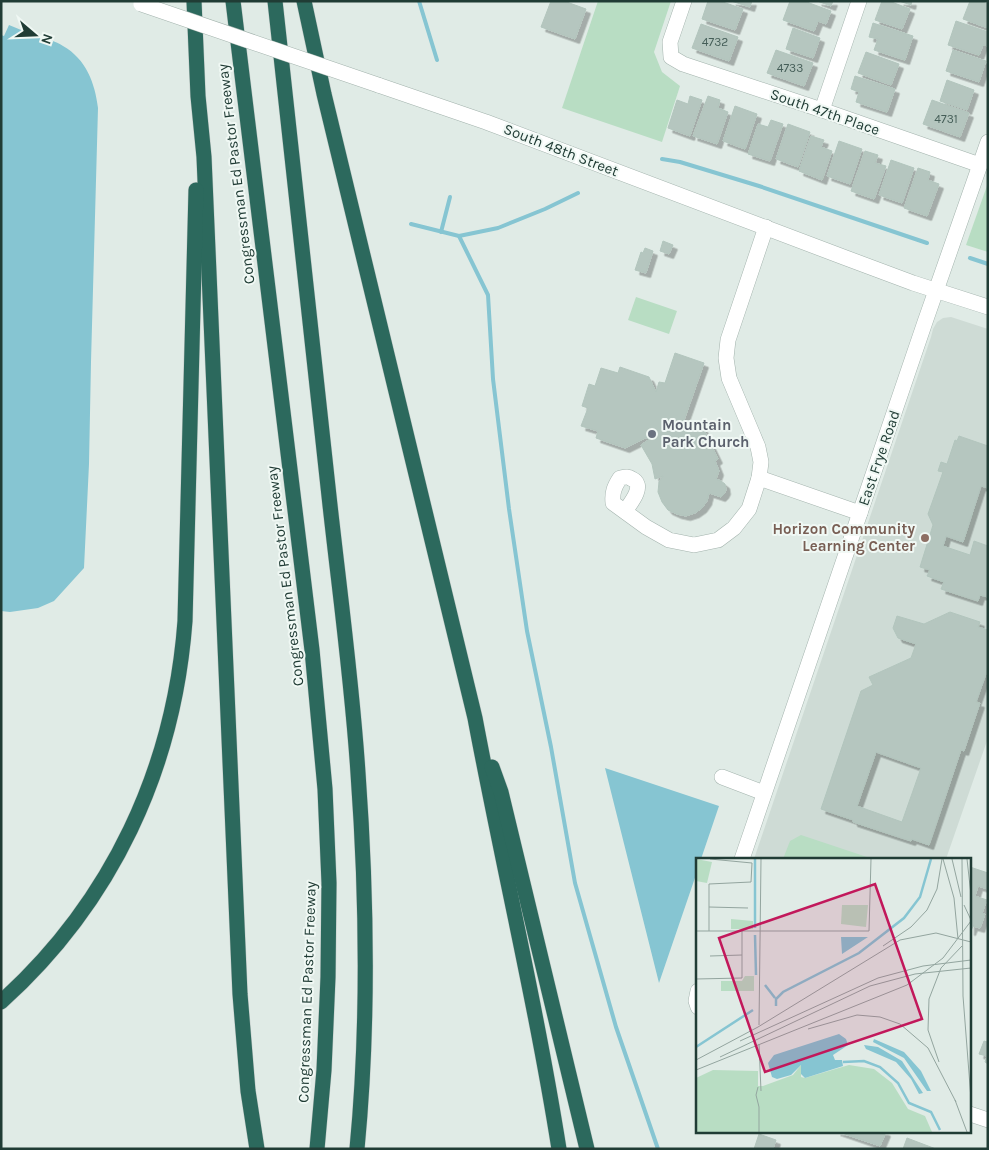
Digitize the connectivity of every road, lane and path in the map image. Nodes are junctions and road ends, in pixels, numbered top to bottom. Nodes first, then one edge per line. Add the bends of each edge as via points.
1 (194, 1) edge
2 (233, 1) edge
3 (275, 1) edge
4 (304, 1) edge
5 (684, 1) edge
6 (859, 1) edge
7 (136, 3) edge
8 (198, 96) junction
9 (822, 110) junction
10 (988, 142) edge
11 (980, 165) junction
12 (766, 227) junction
13 (936, 290) junction
14 (988, 308) edge
15 (759, 478) junction
16 (625, 511) dead end
17 (860, 513) junction
18 (475, 718) junction
19 (722, 777) dead end
20 (764, 793) junction
21 (742, 858) edge
22 (1, 1002) edge
23 (972, 1115) edge
24 (988, 1120) edge
25 (257, 1149) edge
26 (317, 1149) edge
27 (357, 1149) edge
28 (559, 1149) edge
29 (587, 1149) edge

1 - 8 highway
2 - 26 highway, Congressman Ed Pastor Freeway via 311,641 324,780 329,958
3 - 27 highway via 358,770 365,984
4 - 18 highway
5 - 9 street, South 47th Place via 670,42 671,56 683,64
6 - 9 street
7 - 12 street, South 48th Street, bridge via 494,125
8 - 22 highway via 186,598 183,651 173,710 146,795 116,859 61,939
8 - 25 highway via 204,157 240,994 248,1091
9 - 11 street, South 47th Place
10 - 11 street, East Frye Road
11 - 13 street, East Frye Road
12 - 13 street, South 48th Street
12 - 15 street via 728,340 726,358 729,378 758,447 761,462
13 - 14 street, South 48th Street
13 - 17 street, East Frye Road
15 - 16 street via 749,509 734,528 718,540 694,545 669,540 646,528
15 - 17 street
17 - 20 street, East Frye Road
18 - 28 highway
18 - 29 highway via 501,792
19 - 20 street
20 - 21 street, East Frye Road
23 - 24 street

